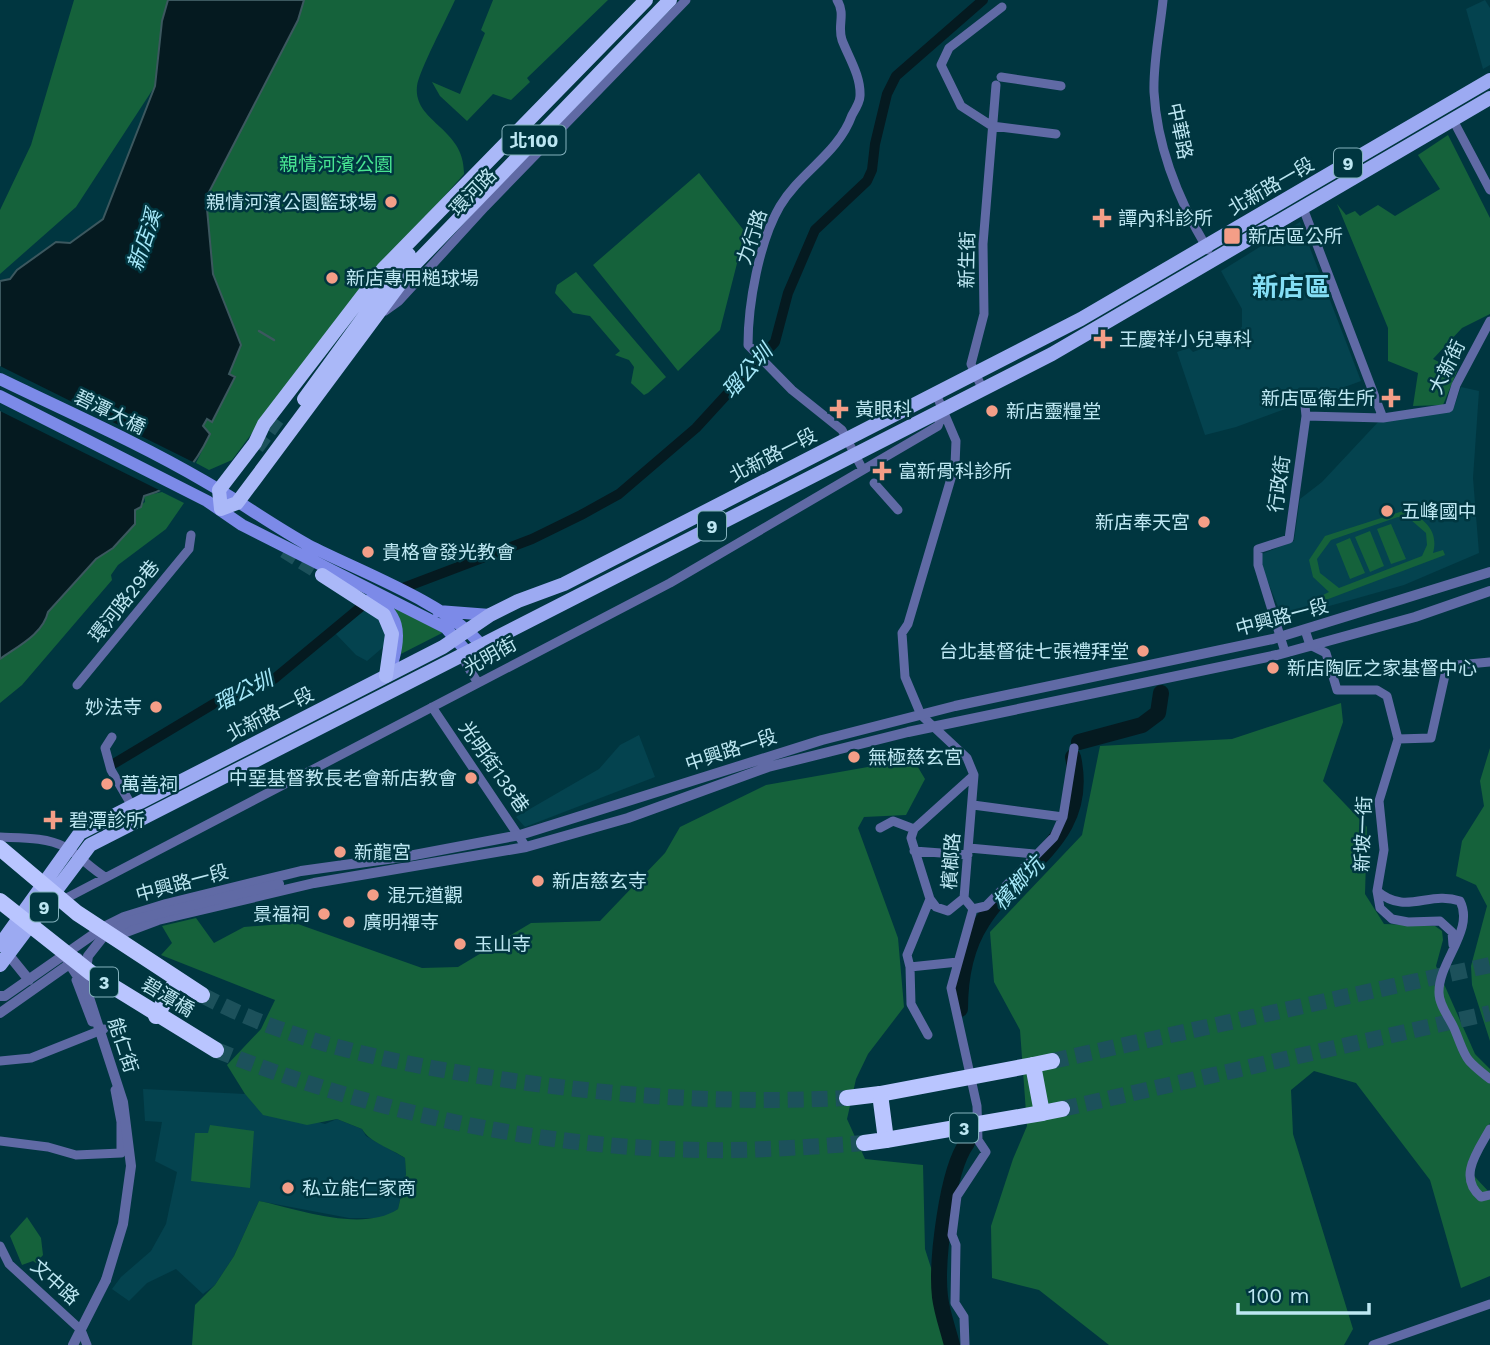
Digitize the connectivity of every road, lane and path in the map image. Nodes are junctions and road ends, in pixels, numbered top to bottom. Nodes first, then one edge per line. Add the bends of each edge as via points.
1 (646, 0) edge
2 (670, 0) edge
3 (686, 0) edge
4 (837, 0) edge
5 (1163, 0) edge
6 (1002, 7) dead end
7 (1490, 79) edge
8 (1061, 86) dead end
9 (1490, 98) edge
10 (1453, 120) junction
11 (992, 126) junction
12 (1056, 134) dead end
13 (1487, 177) edge
14 (1490, 190) edge
15 (1303, 208) junction
16 (429, 225) junction
17 (1206, 247) junction
18 (399, 254) junction
19 (1214, 261) junction
20 (375, 319) junction
21 (1488, 326) edge
22 (1490, 340) edge
23 (974, 374) junction
24 (0, 379) edge
25 (983, 390) junction
26 (936, 394) junction
27 (1304, 395) dead end
28 (0, 396) edge
29 (944, 410) junction
30 (281, 415) tunnel mouth
31 (1306, 416) junction
32 (1383, 418) junction
33 (848, 439) junction
34 (855, 453) junction
35 (863, 470) junction
36 (874, 483) dead end
37 (226, 500) junction
38 (898, 510) dead end
39 (191, 535) dead end
40 (1490, 572) edge
41 (323, 575) tunnel mouth
42 (345, 575) junction
43 (1490, 591) edge
44 (438, 611) junction
45 (489, 615) junction
46 (1305, 630) junction
47 (463, 634) junction
48 (1281, 637) junction
49 (481, 645) junction
50 (1310, 645) junction
51 (467, 652) junction
52 (1285, 652) junction
53 (1490, 662) edge
54 (386, 676) junction
55 (478, 683) junction
56 (77, 685) dead end
57 (432, 707) junction
58 (921, 715) junction
59 (937, 728) junction
60 (111, 737) dead end
61 (1398, 739) junction
62 (1074, 748) dead end
63 (974, 775) junction
64 (973, 805) junction
65 (132, 806) junction
66 (1063, 817) junction
67 (880, 828) dead end
68 (914, 829) junction
69 (520, 835) junction
70 (0, 837) edge
71 (526, 847) junction
72 (0, 848) edge
73 (67, 848) junction
74 (914, 851) junction
75 (968, 851) junction
76 (1034, 854) junction
77 (79, 859) junction
78 (311, 871) junction
79 (105, 877) junction
80 (279, 884) junction
81 (314, 884) junction
82 (1377, 891) junction
83 (964, 898) junction
84 (930, 899) junction
85 (0, 901) edge
86 (973, 909) junction
87 (39, 913) junction
88 (1453, 945) junction
89 (3, 955) edge
90 (68, 962) junction
91 (958, 962) junction
92 (910, 967) junction
93 (29, 980) junction
94 (177, 980) junction
95 (202, 995) tunnel mouth
96 (0, 996) edge
97 (15, 1003) junction
98 (0, 1005) edge
99 (0, 1013) edge
100 (156, 1016) junction
101 (100, 1031) junction
102 (928, 1035) dead end
103 (216, 1050) tunnel mouth
104 (0, 1061) edge
105 (1052, 1061) tunnel mouth
106 (1033, 1065) junction
107 (1490, 1079) edge
108 (880, 1094) junction
109 (847, 1098) tunnel mouth
110 (1062, 1109) tunnel mouth
111 (1042, 1113) junction
112 (1490, 1129) edge
113 (886, 1140) junction
114 (0, 1141) edge
115 (864, 1143) tunnel mouth
116 (1490, 1195) edge
117 (0, 1246) edge
118 (1490, 1304) edge
119 (81, 1330) junction
120 (73, 1345) edge
121 (87, 1345) edge
122 (965, 1345) edge
123 (1373, 1345) edge

1 - 16 highway, 環河路 / 北100
2 - 20 highway, 環河路 / 北100 via 414,265
3 - 20 street, 環河路 via 399,301
4 - 33 street, 力行路 via 843,18 840,33 854,64 860,96 846,132 780,207 761,258 748,316 747,345
5 - 17 street, 中華路 via 1154,76 1159,126 1168,165
6 - 11 street via 949,48 941,65 961,106
7 - 17 main road, 北新路一段 / 9
8 - 11 street, 新生街 via 999,81
9 - 10 main road, 北新路一段 / 9
10 - 13 street
10 - 15 main road, 北新路一段 / 9
11 - 12 street
11 - 23 street, 新生街 via 983,244 984,314 971,364
13 - 14 street
15 - 19 main road, 北新路一段 / 9
15 - 32 street
16 - 18 highway, 環河路 / 北100
16 - 37 highway, 北100
17 - 19 street, 中華路
17 - 23 main road, 北新路一段 / 9
18 - 30 highway
18 - 37 highway, 北100 via 350,308
19 - 25 main road, 北新路一段 / 9
20 - 37 highway, 環河路 / 北100
21 - 22 street
21 - 32 street, 大新街 via 1456,385 1449,408
23 - 25 street
23 - 26 main road, 北新路一段 / 9
24 - 37 main road, 碧潭大橋 via 203,480
25 - 29 main road, 北新路一段 / 9
26 - 29 street
26 - 33 main road, 北新路一段 / 9
27 - 31 street, 行政街
28 - 37 main road, 碧潭大橋 via 198,496
29 - 34 main road, 北新路一段 / 9
29 - 35 street, 光明街 via 938,426
29 - 58 street via 956,441 955,465 902,633 905,677
31 - 32 street
31 - 48 street, 行政街 via 1289,539 1258,549 1258,565
33 - 34 street, 力行路
33 - 45 main road, 北新路一段 / 9 via 564,584
34 - 35 street, 力行路
34 - 49 main road, 北新路一段 / 9
35 - 55 street, 光明街 via 670,583
36 - 38 street
37 - 42 main road via 242,525
37 - 44 main road
39 - 56 street, 環河路29巷 via 189,550
40 - 46 street, 中興路一段
41 - 54 highway via 384,614 392,634
42 - 47 main road
42 - 54 main road via 385,605 396,621 398,644
43 - 50 street, 中興路一段
44 - 45 main road
44 - 47 main road
45 - 47 main road, 北新路一段 / 9
46 - 48 street, 中興路一段
46 - 50 street
47 - 49 main road
47 - 51 main road
47 - 54 main road, 北新路一段 / 9
48 - 52 street
48 - 58 street, 中興路一段
49 - 51 main road, 北新路一段 / 9
50 - 52 street, 中興路一段
50 - 61 street via 1326,653 1337,690 1377,690 1387,696
51 - 55 street via 467,664
51 - 77 main road, 北新路一段 / 9 via 90,845
52 - 59 street, 中興路一段
53 - 61 street via 1447,666 1431,738
54 - 65 main road, 北新路一段 / 9
55 - 57 street, 光明街
57 - 69 street, 光明街138巷
57 - 79 street, 光明街
58 - 59 street
58 - 69 street, 中興路一段 via 727,768
59 - 63 street via 967,758
59 - 71 street, 中興路一段 via 768,766 628,818
60 - 65 street via 105,748 110,766
61 - 82 street, 新坡一街 via 1379,801 1384,850
62 - 66 street
63 - 64 street, 檳榔路
63 - 68 street
64 - 66 street
64 - 75 street, 檳榔路
65 - 73 main road, 北新路一段 / 9 via 80,833
66 - 76 street via 1054,837
67 - 68 street via 893,821
68 - 74 street
69 - 71 street, 光明街138巷
69 - 78 street, 中興路一段
70 - 73 street via 48,840
71 - 81 street, 中興路一段
72 - 94 highway, 碧潭橋 / 3, bridge via 77,913
73 - 77 street
73 - 89 main road, 9
74 - 75 street
74 - 84 street
75 - 76 street
75 - 83 street, 檳榔路
76 - 86 street via 986,906
77 - 79 street
77 - 87 main road, 9
78 - 80 street
78 - 90 street, 中興路一段 via 124,917
79 - 87 street, 光明街
80 - 81 street
80 - 119 street, 能仁街, bridge via 129,921 103,937 88,956 84,982 123,1102 130,1154 123,1224 106,1280
81 - 90 street, 中興路一段 via 134,927
82 - 88 street, 新坡一街 via 1380,908 1392,919 1440,921 1452,932
82 - 88 street, 新坡一街 via 1400,903 1460,901 1465,911
83 - 84 street via 948,911
83 - 86 street, 檳榔路
84 - 92 street via 907,956
85 - 100 highway, 碧潭橋 / 3, bridge via 91,973
86 - 91 street, 檳榔路
87 - 89 main road, 9
88 - 107 street, 新坡一街 via 1440,976 1438,996 1467,1061
89 - 93 street
90 - 93 street, 中興路一段
90 - 97 street, 中興路一段
90 - 101 street
91 - 92 street
91 - 122 street, 檳榔路 via 951,988 977,1106 978,1140 986,1152 957,1196 952,1235 956,1245 955,1303 964,1317
92 - 102 street via 911,1004
93 - 96 street, 中興路一段
94 - 95 highway, 碧潭橋 / 3, bridge
94 - 100 highway
97 - 98 street, 中興路一段
97 - 99 street, 中興路一段
100 - 103 highway, 碧潭橋 / 3, bridge
101 - 104 street via 31,1058
101 - 114 street via 121,1122 121,1153 76,1156
105 - 106 highway
106 - 108 highway, bridge
106 - 111 highway
108 - 109 highway
108 - 113 highway
110 - 111 highway, 3
111 - 113 highway, 3, bridge
112 - 116 street via 1468,1181 1481,1197
113 - 115 highway, 3
117 - 119 street, 文中路 via 9,1264
118 - 123 street
119 - 120 street, 能仁街
119 - 121 street, 文中路

